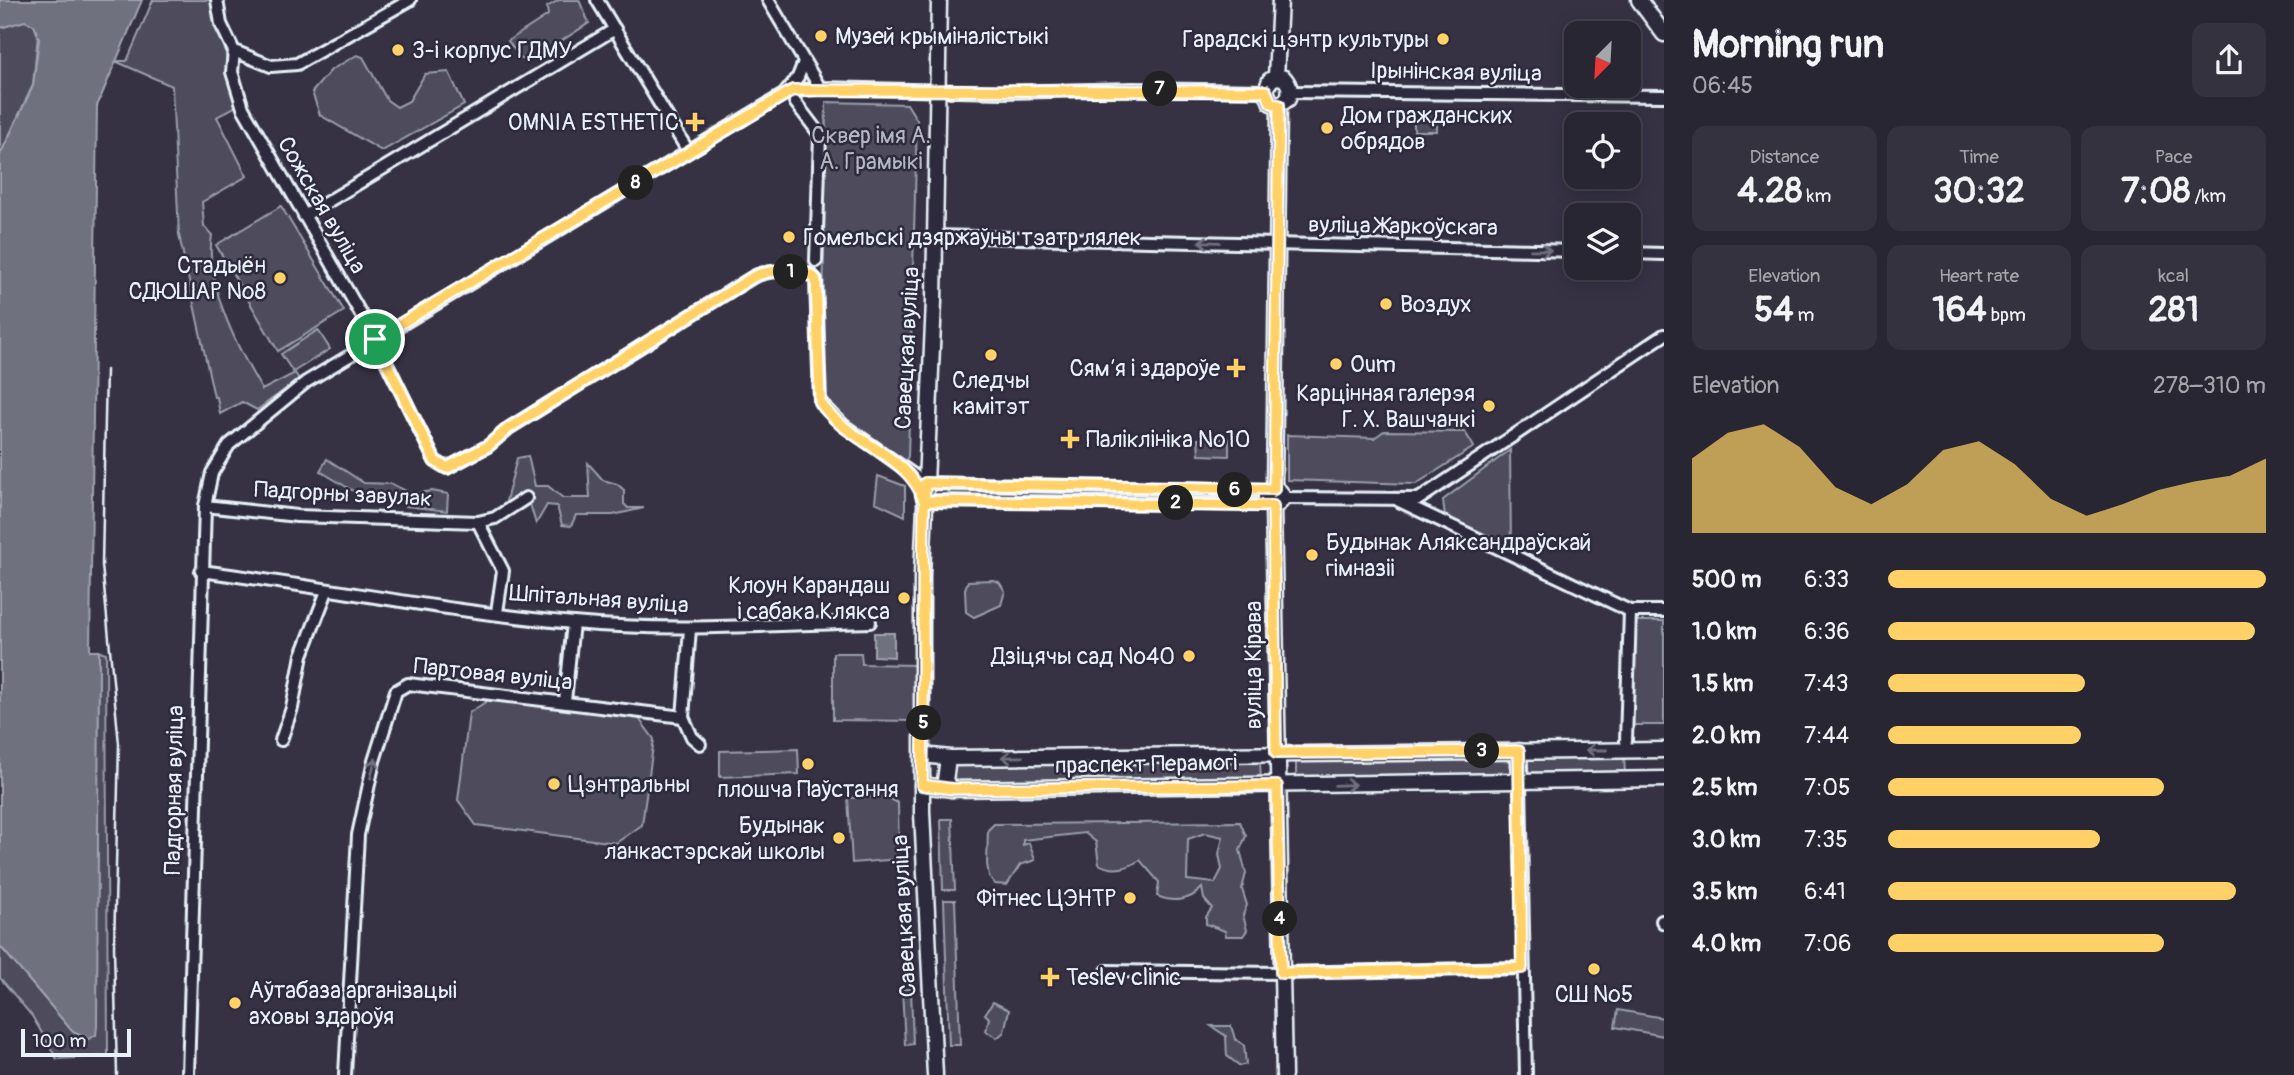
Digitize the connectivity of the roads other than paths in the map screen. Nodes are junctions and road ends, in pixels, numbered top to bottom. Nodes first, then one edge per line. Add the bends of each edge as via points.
1 (216, 0) edge
2 (410, 0) edge
3 (597, 0) edge
4 (768, 0) edge
5 (939, 0) edge
6 (1280, 0) edge
7 (1639, 0) edge
8 (615, 29) junction
9 (1664, 34) edge
10 (234, 51) junction
11 (804, 62) junction
12 (1276, 77) junction
13 (820, 88) junction
14 (938, 91) junction
15 (1266, 91) junction
16 (1290, 92) junction
17 (784, 93) junction
18 (1664, 96) edge
19 (795, 102) dead end
20 (1279, 105) junction
21 (688, 151) junction
22 (304, 216) junction
23 (934, 236) junction
24 (1277, 243) junction
25 (1564, 251) edge
26 (1641, 253) edge
27 (1664, 254) edge
28 (816, 261) dead end
29 (1664, 335) edge
30 (375, 339) junction
31 (909, 473) junction
32 (925, 483) junction
33 (945, 486) junction
34 (1128, 488) junction
35 (526, 498) dead end
36 (1274, 498) junction
37 (1397, 499) junction
38 (1419, 499) junction
39 (924, 501) junction
40 (946, 502) junction
41 (1128, 503) junction
42 (205, 506) junction
43 (1423, 511) junction
44 (478, 522) junction
45 (201, 570) junction
46 (327, 592) junction
47 (1630, 611) junction
48 (1664, 611) edge
49 (497, 612) junction
50 (870, 622) dead end
51 (573, 623) junction
52 (690, 629) junction
53 (565, 701) junction
54 (684, 712) junction
55 (281, 740) dead end
56 (1626, 741) dead end
57 (700, 744) dead end
58 (1639, 750) junction
59 (1664, 750) edge
60 (1519, 751) junction
61 (1276, 753) junction
62 (923, 755) junction
63 (948, 758) junction
64 (1639, 779) junction
65 (1664, 779) edge
66 (1520, 781) junction
67 (922, 785) junction
68 (1277, 786) junction
69 (952, 789) junction
70 (1522, 968) junction
71 (1107, 971) dead end
72 (1281, 973) junction
73 (188, 1075) edge
74 (345, 1075) edge
75 (935, 1075) edge
76 (1284, 1075) edge
77 (1527, 1075) edge

1 - 10 street, Сожская вуліца via 220,24
2 - 10 street via 297,64 271,66
3 - 8 street
4 - 11 street
5 - 14 main road, Савецкая вуліца
6 - 12 main road
7 - 9 main road
8 - 21 street
8 - 22 street
10 - 22 street, Сожская вуліца via 232,72 243,108
11 - 13 street
11 - 17 street
12 - 15 main road
12 - 16 main road via 1289,83
13 - 14 street
13 - 17 street
14 - 15 street
14 - 23 main road, Савецкая вуліца
15 - 20 main road via 1271,103
16 - 18 street, Ірынінская вуліца
16 - 20 main road
17 - 21 street, Падгорная вуліца
19 - 28 street via 820,135
20 - 24 main road, вуліца Кірава
21 - 30 street, Падгорная вуліца
22 - 30 street, Сожская вуліца
24 -> 23 street, вуліца Жаркоўскага
23 - 32 main road, Савецкая вуліца
24 -> 25 street, вуліца Жаркоўскага
24 - 36 main road, вуліца Кірава
26 - 27 street
29 - 38 street
30 - 31 street, Сожская вуліца via 435,461 447,468 753,277 767,272 807,272 816,280 820,402 843,425
30 - 42 street, Падгорная вуліца via 290,394 229,445 212,473
31 - 32 street
31 - 39 street
32 - 33 street
32 - 39 main road, Савецкая вуліца
33 - 34 street
33 - 40 street
34 - 36 street
34 - 41 street
35 - 44 street, Падгорны завулак via 495,518
36 - 37 street
36 - 41 street
36 - 61 main road, вуліца Кірава
37 - 38 street
37 - 43 street
38 - 43 street
39 - 40 street
39 - 62 main road, Савецкая вуліца
40 - 41 street
42 - 44 street, Падгорны завулак via 297,516
42 - 45 street, Падгорная вуліца
43 - 47 street
44 - 49 street via 503,571
45 - 46 street, Шпітальная вуліца
45 - 73 street, Падгорная вуліца
46 - 49 street, Шпітальная вуліца
46 - 55 street via 302,655
47 - 48 street
47 - 56 street
49 - 51 street, Шпітальная вуліца
50 - 52 street, Шпітальная вуліца
51 - 52 street, Шпітальная вуліца
51 - 53 street
52 - 54 street
53 - 54 street, Партовая вуліца
74 -> 53 street, Партовая вуліца via 358,835 396,691 408,684
54 - 57 street via 692,737
58 - 59 main road, праспект Перамогі
58 -> 60 main road, праспект Перамогі
58 - 64 main road via 1635,764
60 - 61 main road, праспект Перамогі
60 - 66 main road
61 -> 63 main road, праспект Перамогі
61 - 68 main road via 1269,761 1269,775
61 - 68 main road via 1285,760 1286,780
62 - 63 main road, праспект Перамогі
62 - 67 main road, Савецкая вуліца
63 - 69 main road via 945,781
64 - 65 main road, праспект Перамогі
64 - 66 main road, праспект Перамогі
68 -> 66 main road, праспект Перамогі
66 - 70 street
67 - 69 main road, праспект Перамогі
67 - 75 main road, Савецкая вуліца
68 - 69 main road, праспект Перамогі
68 - 72 main road
70 - 72 street
70 - 77 street
71 - 72 street
72 - 76 main road

